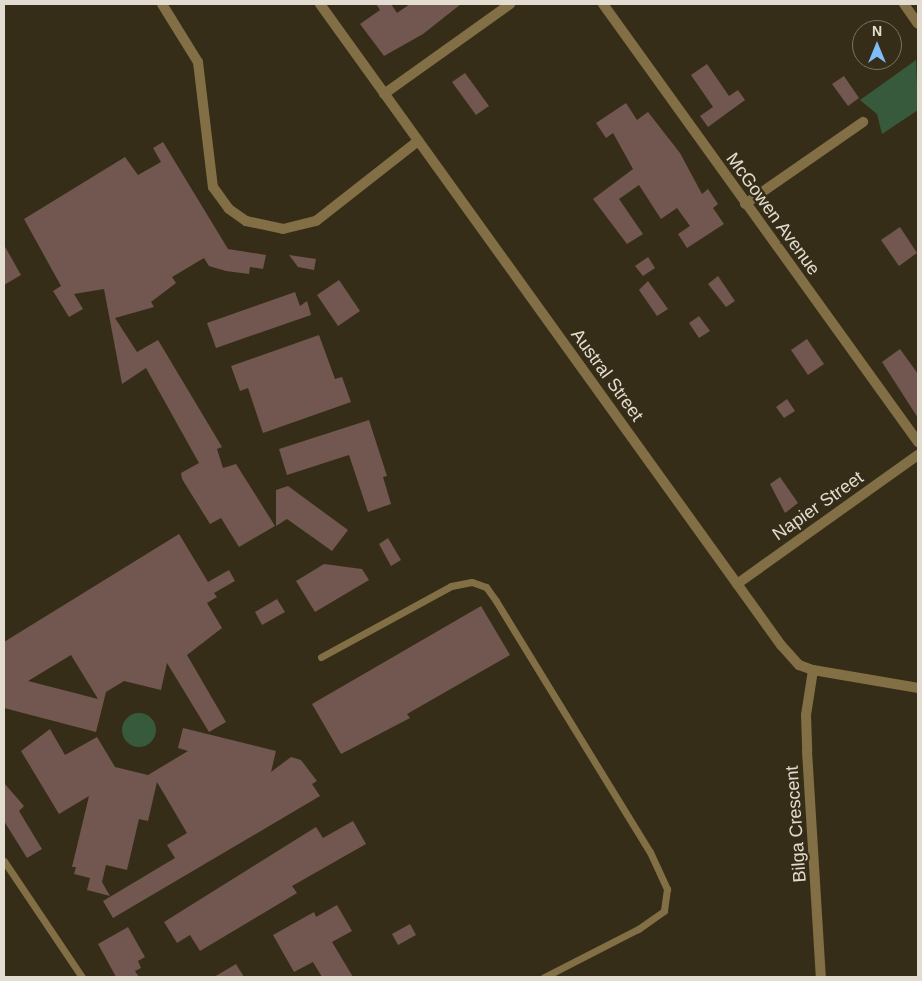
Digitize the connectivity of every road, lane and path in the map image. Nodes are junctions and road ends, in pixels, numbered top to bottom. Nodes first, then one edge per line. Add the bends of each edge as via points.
1 (162, 4) edge
2 (320, 4) edge
3 (510, 4) edge
4 (603, 4) edge
5 (904, 4) edge
6 (918, 24) edge
7 (384, 94) junction
8 (863, 122) dead end
9 (418, 141) junction
10 (745, 204) junction
11 (918, 442) edge
12 (918, 455) edge
13 (737, 584) junction
14 (321, 657) dead end
15 (813, 670) junction
16 (918, 688) edge
17 (4, 861) edge
18 (82, 977) edge
19 (544, 977) edge
20 (821, 977) edge

1 - 9 street via 198,62 212,187 229,209 246,221 283,229 316,221
2 - 7 street, Austral Street
3 - 7 street
4 - 10 street, McGowen Avenue
5 - 6 street
7 - 9 street, Austral Street
8 - 10 street
9 - 13 street, Austral Street
10 - 11 street, McGowen Avenue
12 - 13 street, Napier Street
13 - 15 street, Austral Street via 791,657
14 - 19 lane via 451,586 472,582 486,587 491,594 650,852 667,889 664,911 638,929
15 - 16 street, Austral Street
15 - 20 street, Bilga Crescent via 807,708 807,751
17 - 18 lane

